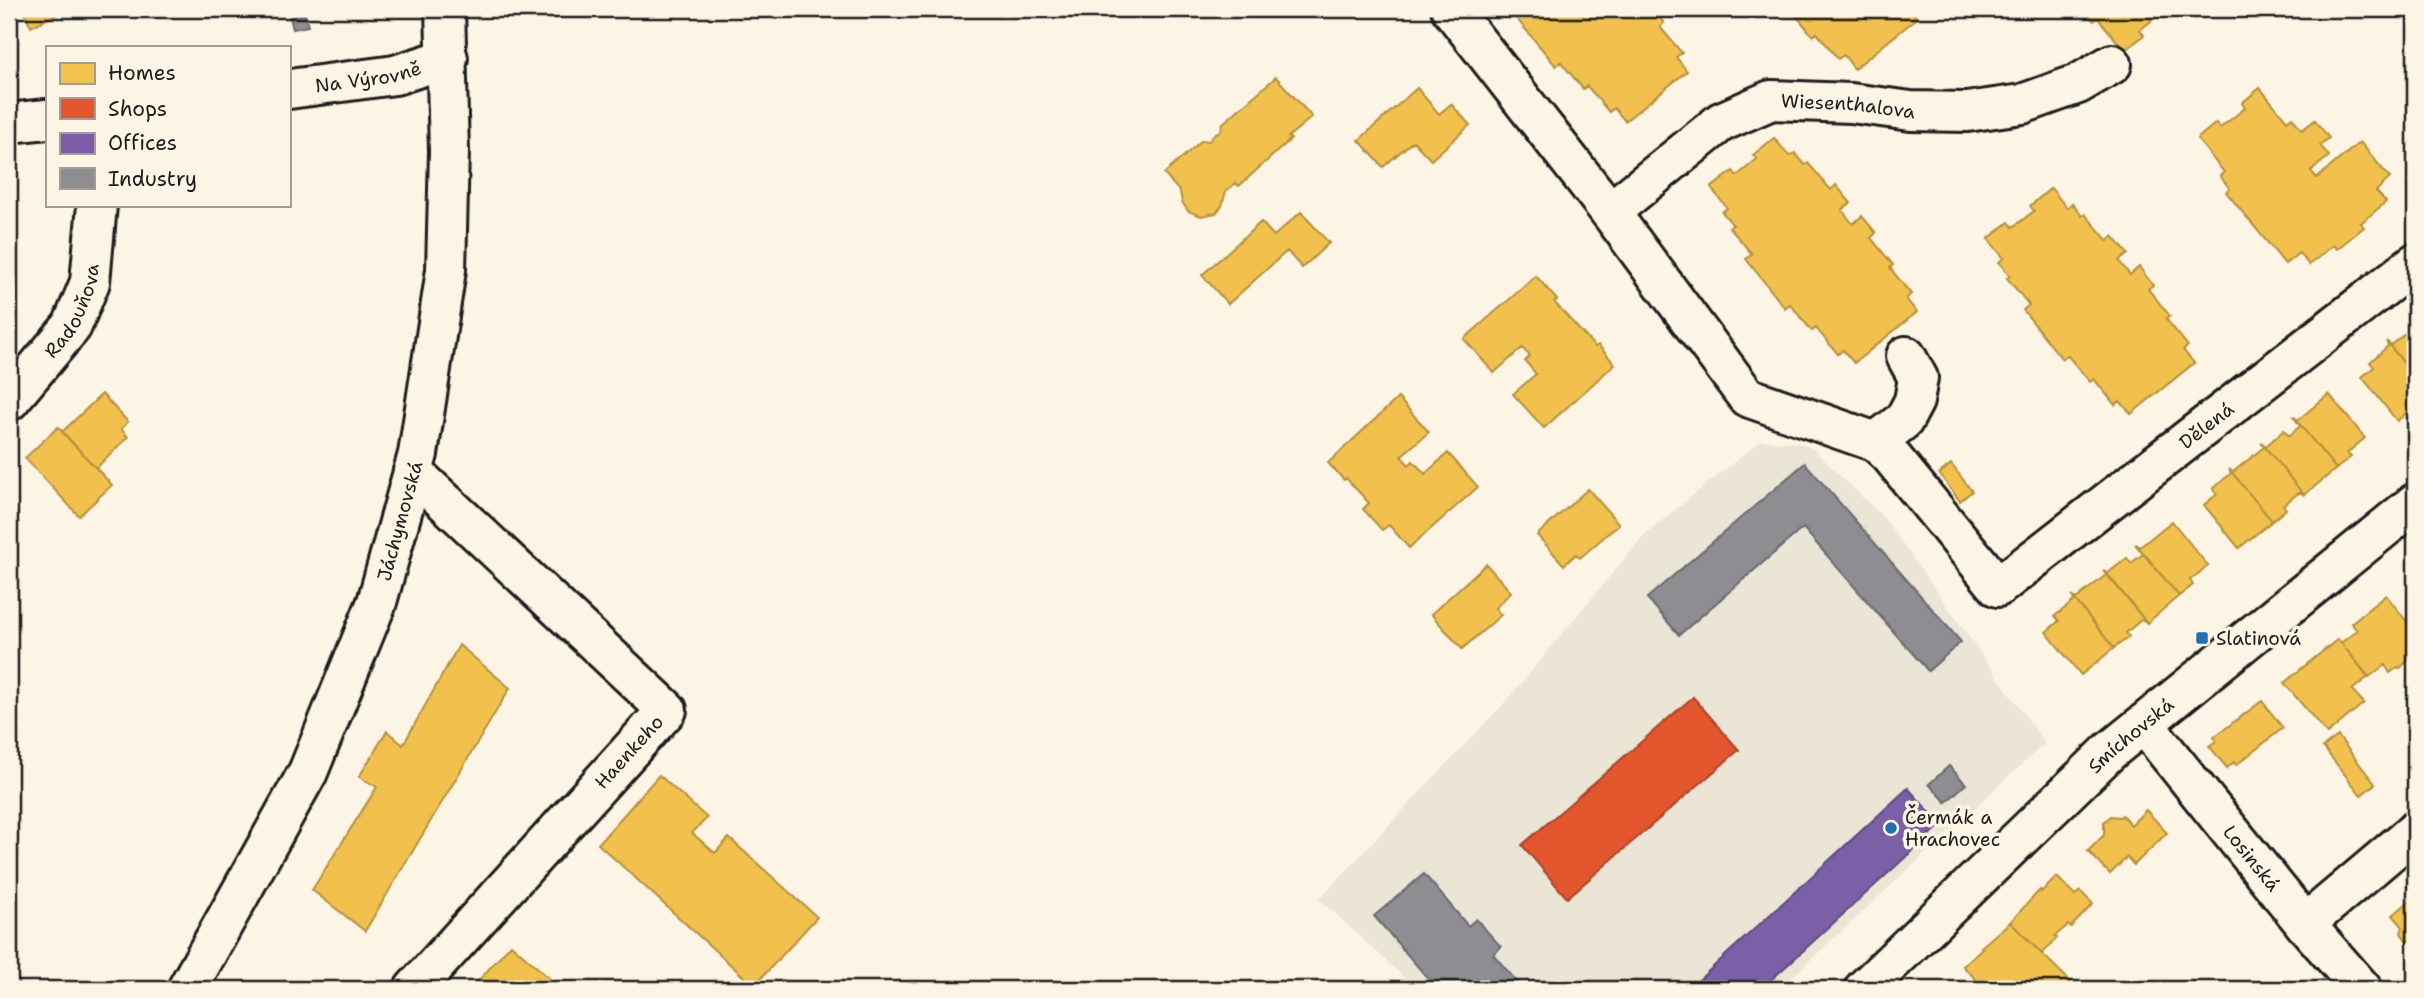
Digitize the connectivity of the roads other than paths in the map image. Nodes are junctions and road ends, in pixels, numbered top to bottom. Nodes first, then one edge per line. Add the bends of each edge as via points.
1 (445, 9) edge
2 (1451, 9) edge
3 (448, 58) junction
4 (2112, 64) dead end
5 (290, 89) edge
6 (46, 119) edge
7 (9, 123) edge
8 (97, 206) edge
9 (1610, 212) junction
10 (2415, 263) edge
11 (1906, 356) dead end
12 (9, 401) edge
13 (1876, 442) junction
14 (413, 472) junction
15 (2415, 503) edge
16 (2144, 724) junction
17 (2415, 831) edge
18 (2305, 924) junction
19 (187, 989) edge
20 (414, 989) edge
21 (1864, 989) edge
22 (2362, 989) edge

1 - 3 street, Jáchymovská
2 - 9 street
3 - 5 street, Na Výrovně via 395,75
3 - 14 street, Jáchymovská via 446,270
4 - 9 street, Wiesenthalova via 2078,84 2022,104 1967,112 1771,100 1721,122
6 - 7 street
8 - 12 street, Radouňova via 90,282 72,326
9 - 13 street via 1747,397
10 - 13 street, Dělená via 1998,587
11 - 13 street via 1918,378 1914,401 1904,420
14 - 19 street, Jáchymovská via 377,602 308,772
14 - 20 street, Haenkeho via 667,710
15 - 16 street, Smíchovská
16 - 18 street, Losinská
16 - 21 street, Smíchovská via 2074,785
17 - 18 street
18 - 22 street, Losinská

